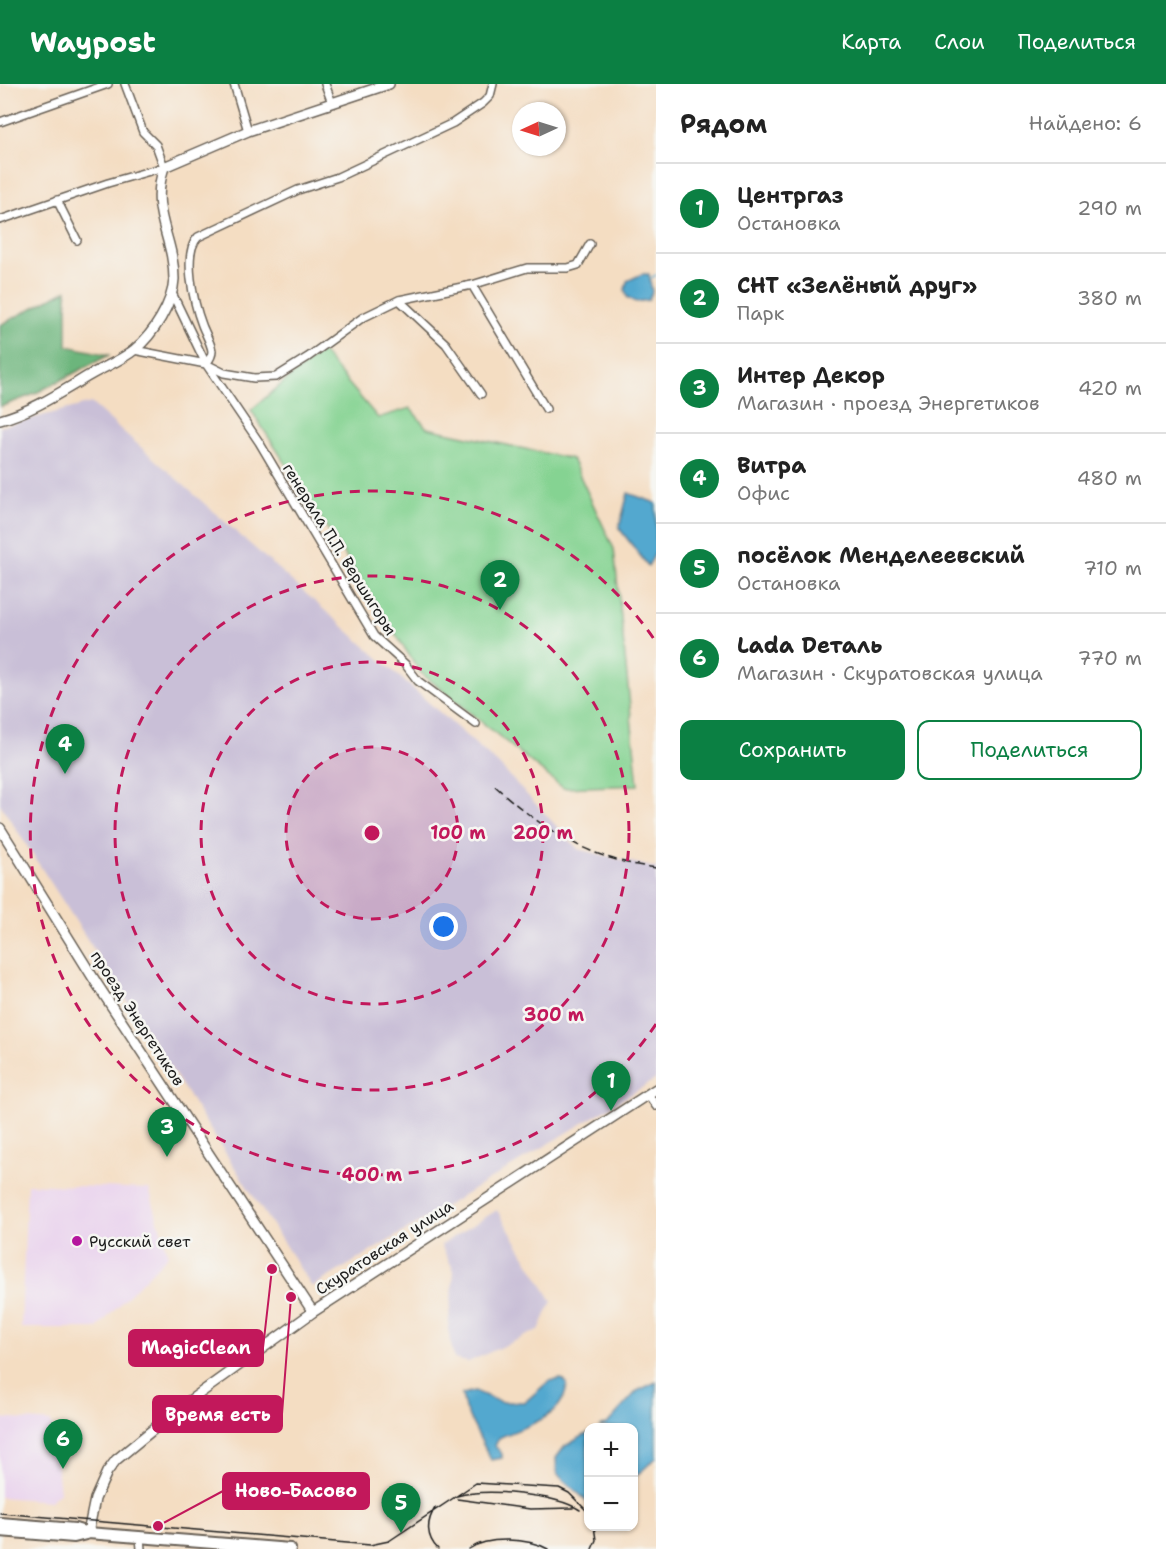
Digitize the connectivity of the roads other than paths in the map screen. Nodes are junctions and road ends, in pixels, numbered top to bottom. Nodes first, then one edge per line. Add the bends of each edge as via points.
1 (108, 84) edge
2 (234, 84) edge
3 (325, 84) edge
4 (389, 84) edge
5 (493, 84) edge
6 (127, 86) edge
7 (332, 103) junction
8 (0, 122) edge
9 (248, 131) junction
10 (164, 167) junction
11 (57, 200) junction
12 (0, 220) edge
13 (77, 240) dead end
14 (590, 244) dead end
15 (472, 285) junction
16 (172, 293) junction
17 (399, 300) junction
18 (134, 350) junction
19 (206, 364) junction
20 (481, 394) dead end
21 (546, 409) dead end
22 (0, 420) edge
23 (476, 724) dead end
24 (0, 828) edge
25 (652, 1092) edge
26 (656, 1106) edge
27 (313, 1312) junction
28 (0, 1523) edge
29 (0, 1531) edge
30 (88, 1533) junction
31 (140, 1537) junction
32 (240, 1547) edge
33 (141, 1549) edge
34 (290, 1549) edge

1 - 8 street
2 - 9 street
3 - 7 street
4 - 7 street
5 - 19 street via 483,103 453,123 198,237 192,245 191,266 198,313 212,351
6 - 10 street via 143,132 156,145
7 - 9 street
9 - 10 street
10 - 11 street
10 - 16 street via 158,183 158,208 173,260
11 - 12 street
11 - 13 street
14 - 15 street via 578,266 527,268
15 - 17 street
15 - 21 street
16 - 18 street via 151,331
16 - 19 street, генерала П.П. Вершигоры
17 - 19 street via 362,318 276,377 224,373
17 - 20 street via 446,344
18 - 19 street
18 - 22 street via 52,398
19 - 23 street, генерала П.П. Вершигоры via 259,442 374,636 418,681
24 - 27 street, проезд Энергетиков via 97,984
25 - 26 street
25 - 27 street, Скуратовская улица
27 - 30 street, Скуратовская улица via 178,1409 116,1461 100,1485
28 - 30 main road
29 - 30 main road via 74,1537
30 - 31 main road
31 - 32 main road
31 - 33 street
32 - 34 main road

